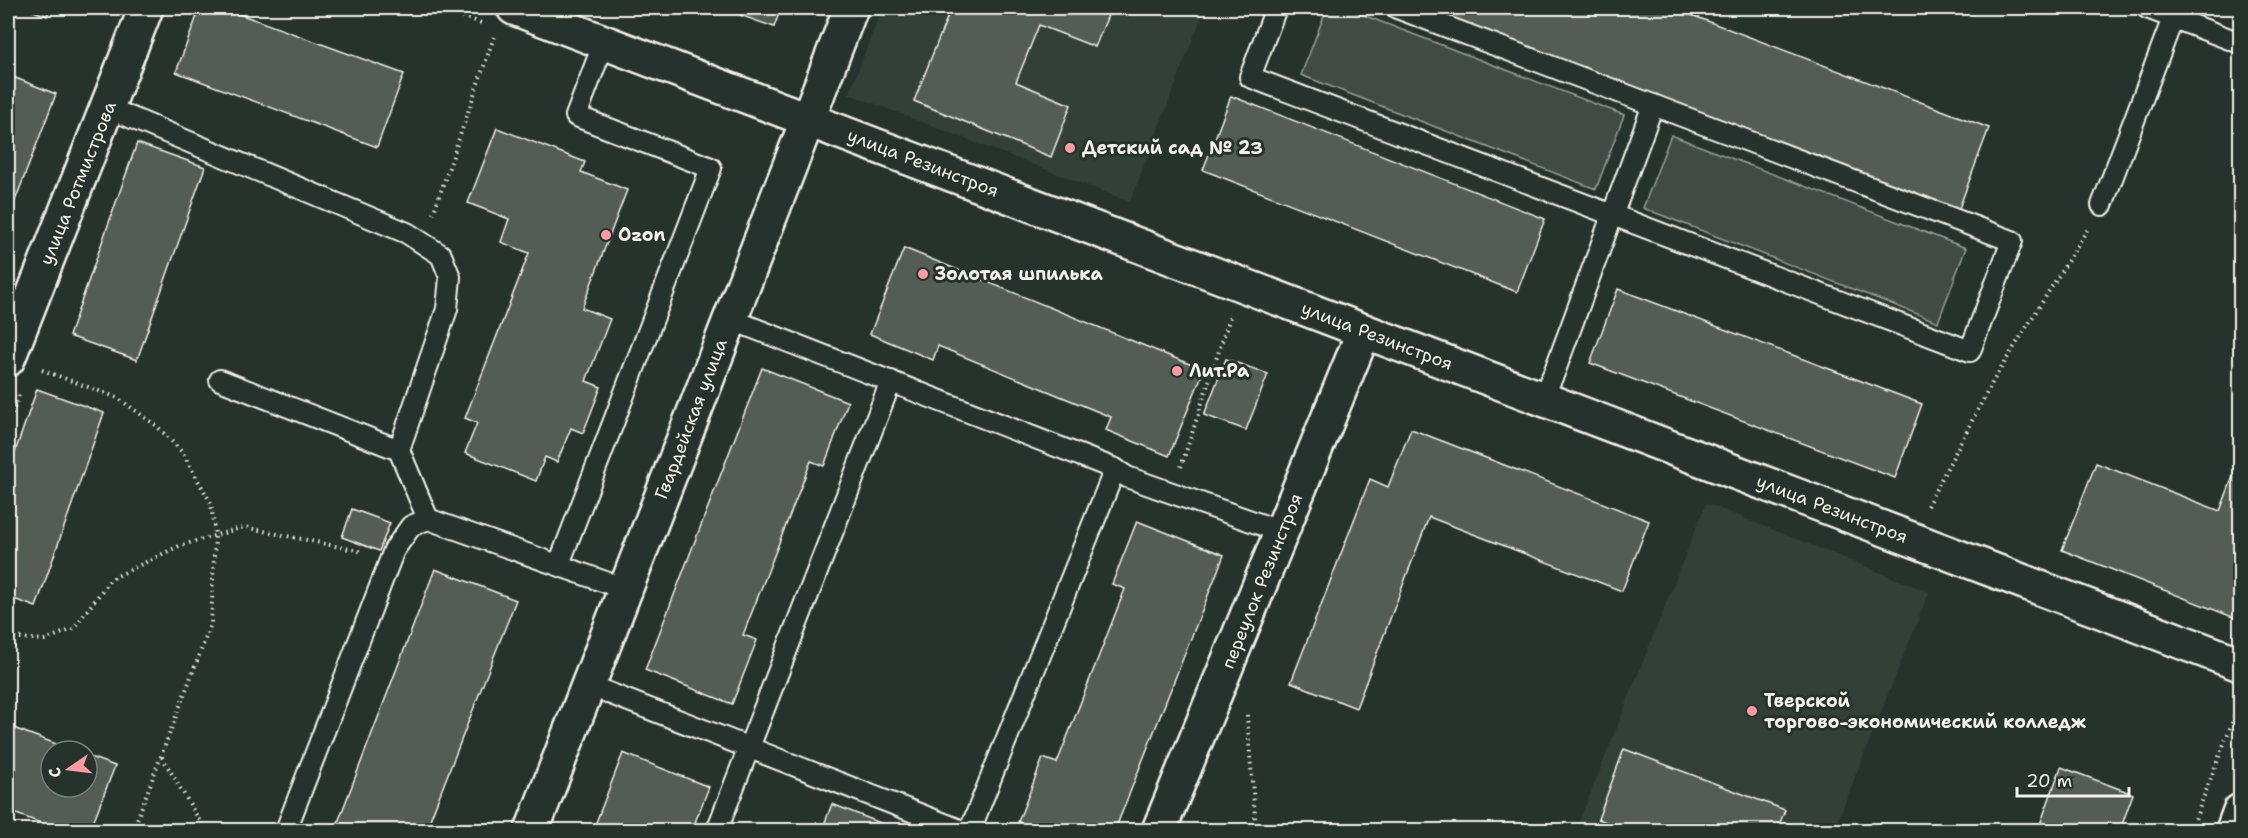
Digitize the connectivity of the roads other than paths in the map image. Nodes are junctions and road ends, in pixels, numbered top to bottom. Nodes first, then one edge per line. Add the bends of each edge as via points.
1 (146, 8) edge
2 (851, 8) edge
3 (1276, 8) edge
4 (1397, 8) edge
5 (2147, 8) edge
6 (512, 13) edge
7 (2173, 18) junction
8 (604, 42) junction
9 (2241, 43) edge
10 (1653, 105) junction
11 (108, 108) junction
12 (808, 119) junction
13 (2103, 205) road end
14 (1612, 215) junction
15 (730, 319) junction
16 (1364, 331) junction
17 (15, 353) edge
18 (220, 380) dead end
19 (891, 381) junction
20 (1542, 399) junction
21 (399, 450) junction
22 (1115, 469) junction
23 (428, 519) junction
24 (1282, 532) junction
25 (560, 564) junction
26 (625, 589) junction
27 (2241, 664) edge
28 (588, 685) junction
29 (749, 748) junction
30 (2241, 812) edge
31 (1166, 829) edge
32 (286, 831) edge
33 (532, 831) edge
34 (717, 831) edge
35 (960, 831) edge
36 (970, 831) edge
37 (2233, 831) edge

1 - 11 street, улица Ротмистрова
2 - 12 street, Гвардейская улица
3 - 14 lane via 1250,77
4 - 10 lane
5 - 7 lane
6 - 8 street, улица Резинстроя
7 - 9 lane
7 - 13 lane
8 - 12 street, улица Резинстроя
8 - 25 lane via 576,116 711,168
10 - 14 lane
10 - 14 lane via 2012,241 1970,351
11 - 17 street, улица Ротмистрова
11 - 21 lane via 407,233 441,255 450,277 447,309
12 - 15 street, Гвардейская улица
12 - 16 street, улица Резинстроя
14 - 20 lane
15 - 19 lane
15 - 26 street, Гвардейская улица
16 - 20 street, улица Резинстроя
16 - 24 street, переулок Резинстроя
18 - 21 lane
19 - 22 lane
19 - 29 lane
20 - 27 street, улица Резинстроя
21 - 23 lane
22 - 24 lane via 1127,477
22 - 36 lane
23 - 25 lane
23 - 32 lane via 411,526 391,558
24 - 31 street, переулок Резинстроя
25 - 26 lane
26 - 28 street, Гвардейская улица
28 - 29 lane
28 - 33 street, Гвардейская улица
29 - 34 lane
29 - 35 lane
30 - 37 street

